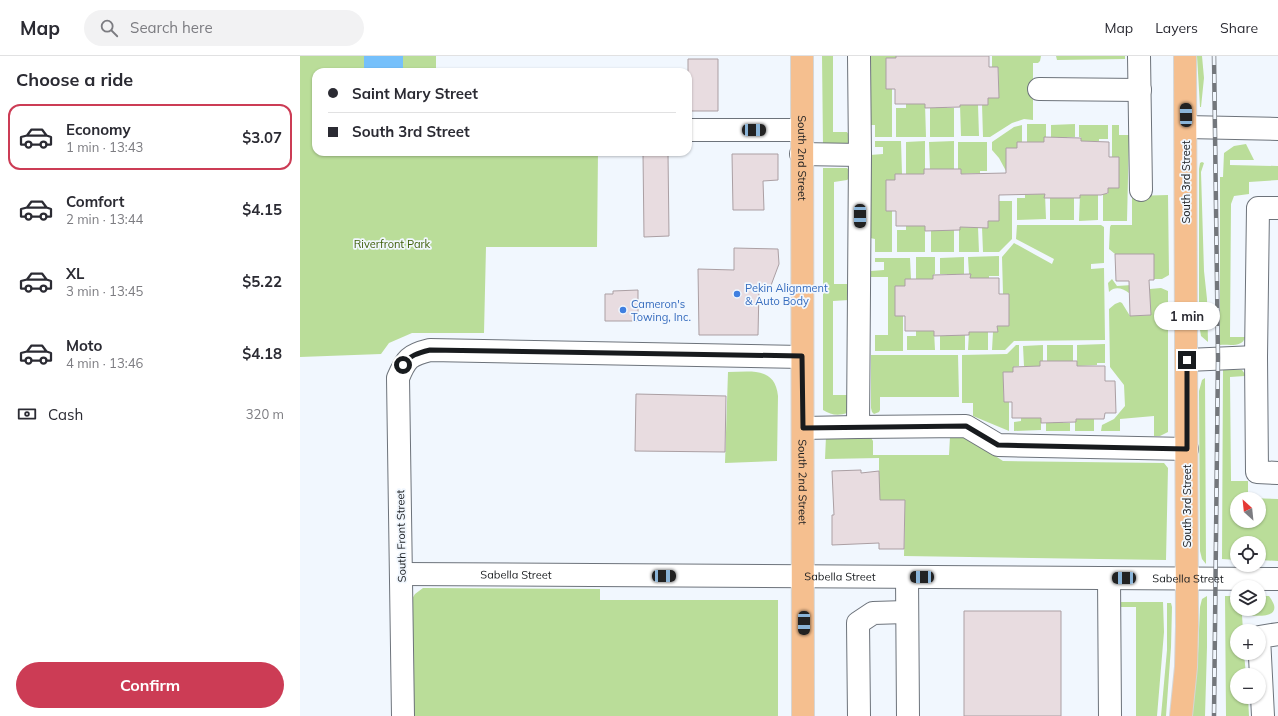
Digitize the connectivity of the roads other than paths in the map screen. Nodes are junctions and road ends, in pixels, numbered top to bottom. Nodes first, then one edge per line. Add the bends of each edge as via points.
1 (802, 56) edge
2 (859, 56) edge
3 (1139, 56) edge
4 (1185, 56) edge
5 (1039, 89) dead end
6 (1140, 90) junction
7 (1186, 127) junction
8 (1278, 129) edge
9 (692, 130) edge
10 (802, 130) junction
11 (802, 154) junction
12 (860, 155) junction
13 (1141, 190) dead end
14 (1278, 208) edge
15 (802, 356) junction
16 (1256, 357) junction
17 (1187, 360) junction
18 (858, 427) junction
19 (803, 428) junction
20 (1187, 449) junction
21 (1278, 473) edge
22 (401, 574) junction
23 (804, 577) junction
24 (906, 577) junction
25 (1109, 578) junction
26 (1187, 578) junction
27 (1278, 579) edge
28 (906, 612) junction
29 (1278, 634) edge
30 (403, 716) edge
31 (803, 716) edge
32 (859, 716) edge
33 (908, 716) edge
34 (1110, 716) edge
35 (1181, 716) edge
36 (1263, 716) edge

1 - 10 main road, South 2nd Street
2 - 12 street
3 - 6 street
4 - 7 main road, South 3rd Street
5 - 6 street
6 - 13 street
7 - 8 street
7 - 17 main road, South 3rd Street
9 - 10 street
10 - 11 main road, South 2nd Street
11 - 12 street
11 - 15 main road, South 2nd Street
12 - 18 street
14 - 16 street via 1258,208
15 - 19 main road, South 2nd Street
15 - 22 street, South Front Street via 430,350 419,352 408,358 398,378
16 - 17 street
16 - 21 street via 1257,472
17 - 20 main road, South 3rd Street
18 - 19 street
18 - 20 street via 966,426 998,445
19 - 23 main road, South 2nd Street
20 - 26 main road, South 3rd Street
22 - 23 street, Sabella Street
22 - 30 street, South Front Street
23 - 24 street, Sabella Street
23 - 31 main road, South 2nd Street
24 - 25 street, Sabella Street
24 - 28 street
25 - 26 street, Sabella Street
25 - 34 street
26 - 27 street, Sabella Street
26 - 35 main road, South 3rd Street via 1187,647
28 - 32 street via 873,613 858,623
28 - 33 street
29 - 36 street via 1259,637

